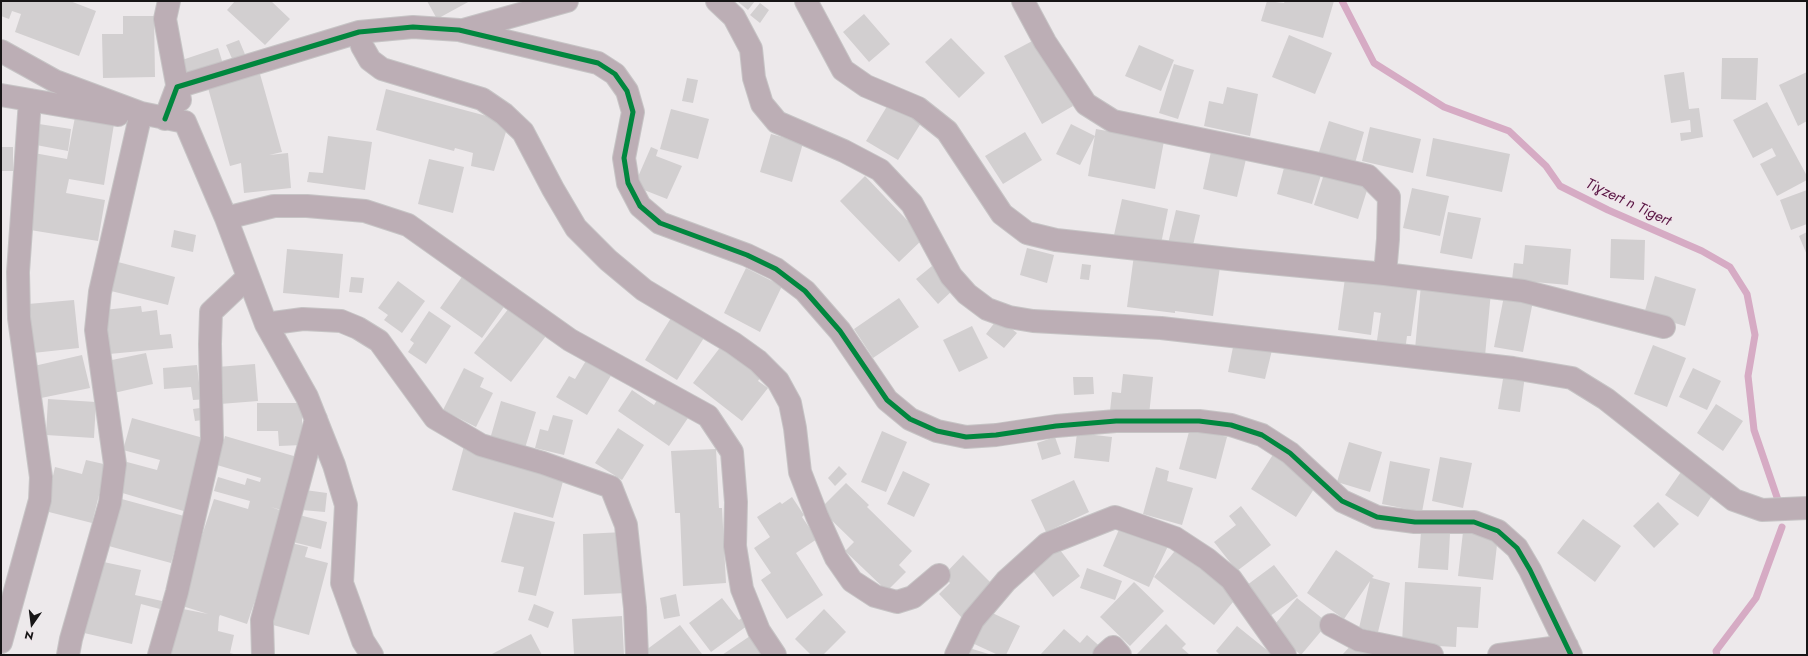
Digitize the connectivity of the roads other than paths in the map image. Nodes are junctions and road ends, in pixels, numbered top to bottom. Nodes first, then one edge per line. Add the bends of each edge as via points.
1 (169, 1) edge
2 (567, 1) edge
3 (717, 1) edge
4 (806, 1) edge
5 (1023, 1) edge
6 (459, 30) junction
7 (359, 32) junction
8 (1, 51) edge
9 (177, 87) junction
10 (1, 95) edge
11 (30, 100) junction
12 (140, 116) junction
13 (175, 120) junction
14 (226, 218) junction
15 (1385, 274) junction
16 (248, 277) junction
17 (266, 324) junction
18 (1664, 327) dead end
19 (316, 419) junction
20 (1807, 508) edge
21 (939, 575) dead end
22 (1331, 625) dead end
23 (1, 642) edge
24 (1569, 650) edge
25 (68, 655) edge
26 (159, 655) edge
27 (263, 655) edge
28 (372, 655) edge
29 (637, 655) edge
30 (775, 655) edge
31 (956, 655) edge
32 (1104, 655) edge
33 (1120, 655) edge
34 (1285, 655) edge
35 (1432, 655) edge
36 (1499, 655) edge

1 - 9 street via 165,19
2 - 6 street
3 - 20 street via 734,17 751,49 754,78 762,104 777,122 844,151 880,170 912,204 951,276 967,294 987,308 1009,317 1033,320 1169,329 1513,368 1572,378 1606,399 1734,500 1762,510
4 - 15 street via 843,70 866,86 918,108 947,131 1002,214 1027,233 1056,240
5 - 15 street via 1045,42 1086,104 1113,121 1368,176 1389,197
6 - 7 street via 413,27
6 - 24 street via 598,62 615,74 627,91 633,112 624,158 628,183 640,206 660,223 747,255 776,269 805,291 840,332 887,400 910,419 937,431 966,437 1116,420 1198,421 1231,425 1262,435 1290,452 1342,501 1377,517 1415,522 1474,522 1498,531 1517,548
7 - 9 street
7 - 21 street via 362,46 370,60 382,69 482,100 504,114 523,132 576,228 608,260 644,290 733,343 758,361 778,381 790,403 800,472 836,558 852,581 875,596 897,602 913,597
8 - 12 street via 55,81
9 - 13 street
10 - 11 street
11 - 12 street
11 - 23 street via 18,272 19,318 41,477 40,500
12 - 13 street
12 - 25 street via 100,292 96,330 115,464 110,503
13 - 14 street
14 - 16 street
14 - 30 street via 274,206 307,206 365,211 408,225 570,340 708,416 732,452 736,502 735,546 742,589 759,631
15 - 18 street via 1523,291
16 - 17 street
16 - 26 street via 211,312 212,440 177,592
17 - 19 street via 307,397
17 - 29 street via 303,320 341,321 358,328 379,341 435,418 481,445 611,487 626,524
19 - 27 street via 262,620
19 - 28 street via 346,505 342,583 363,641
22 - 35 street via 1359,640
24 - 36 street
31 - 34 street via 973,620 1006,581 1047,544 1115,517 1175,538 1231,579
32 - 33 street via 1113,647

